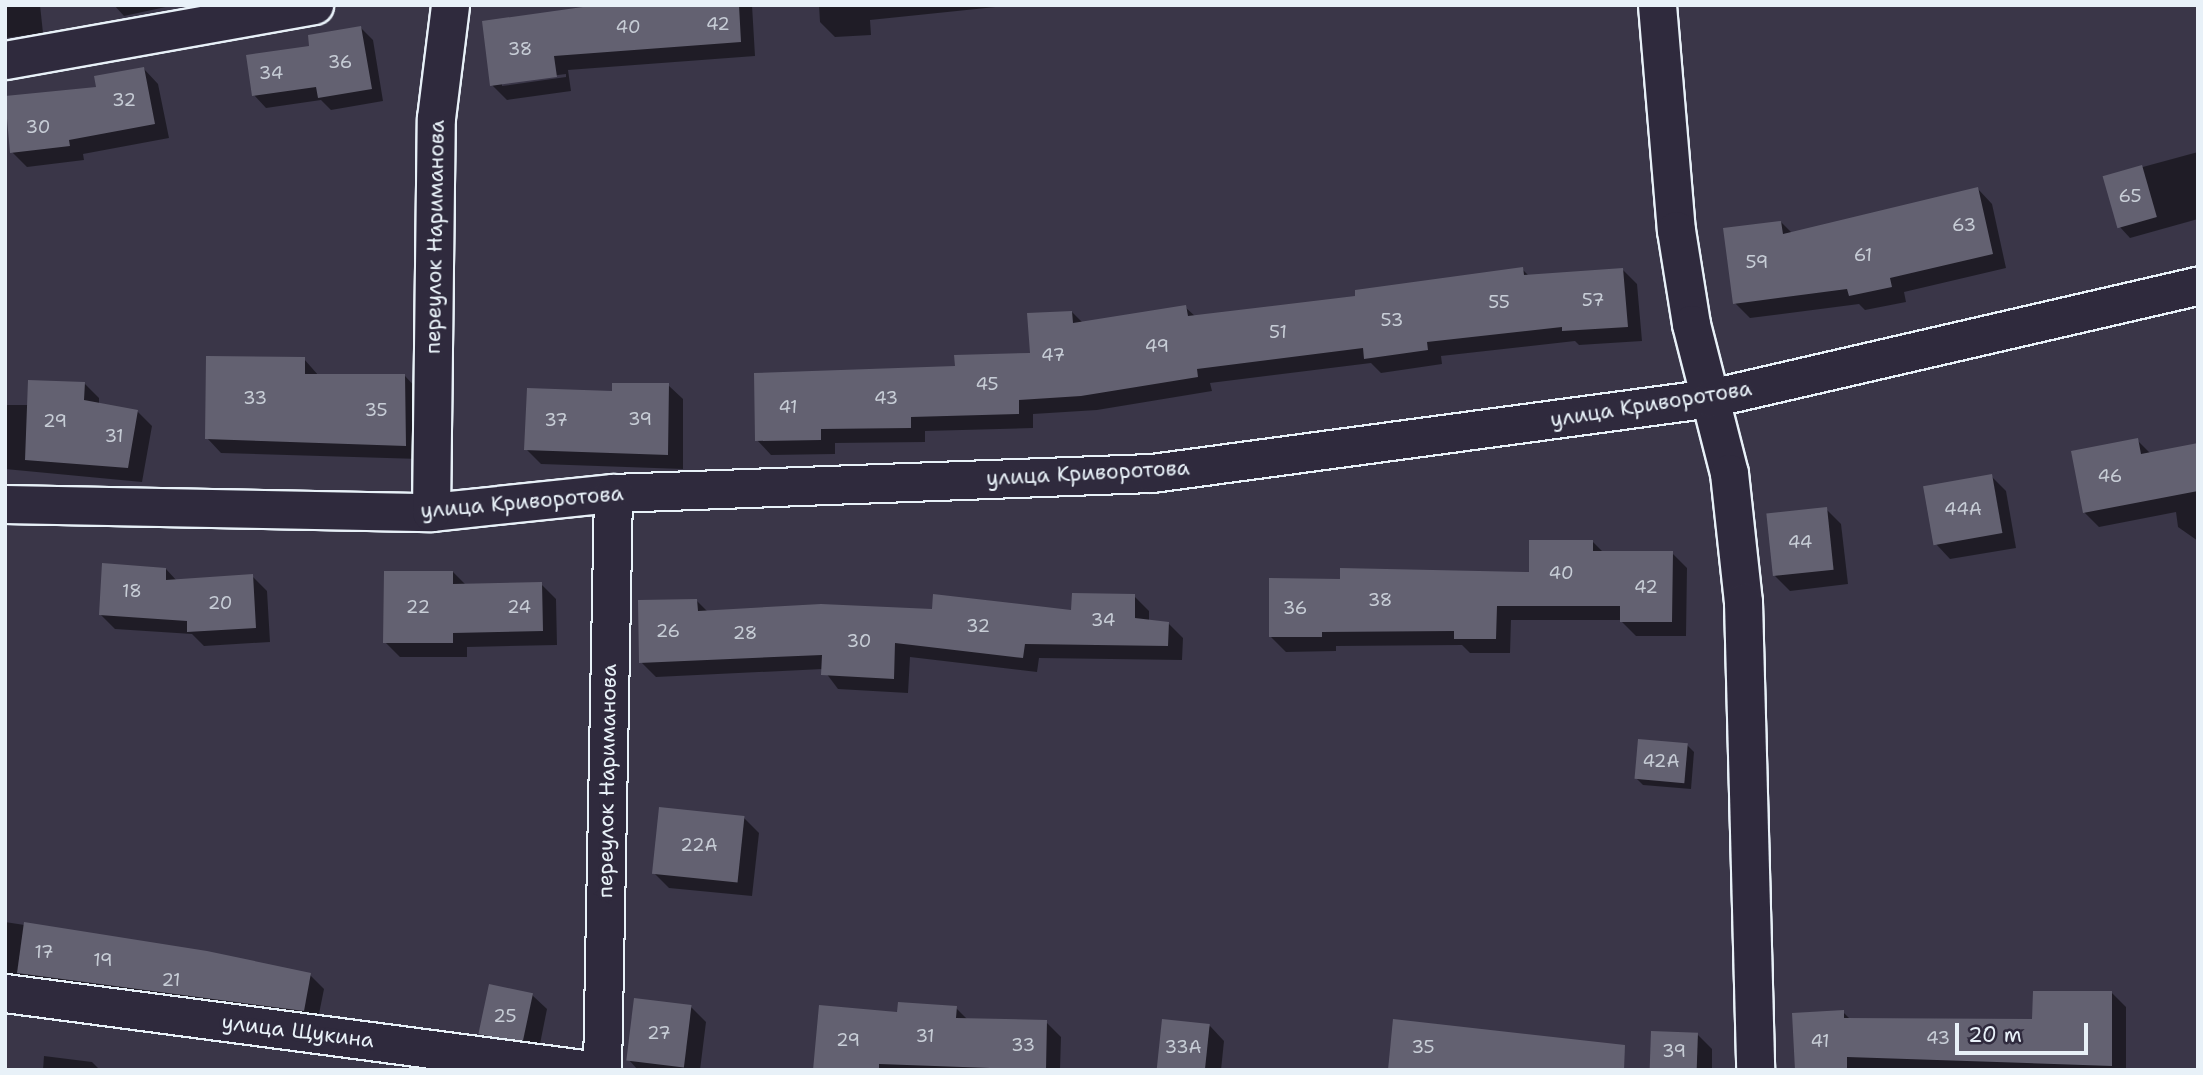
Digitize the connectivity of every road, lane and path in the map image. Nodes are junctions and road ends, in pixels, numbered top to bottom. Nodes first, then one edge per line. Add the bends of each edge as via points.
1 (314, 5) edge
2 (450, 5) edge
3 (1657, 5) edge
4 (5, 60) edge
5 (2198, 286) edge
6 (1711, 398) junction
7 (612, 493) junction
8 (5, 505) edge
9 (431, 512) junction
10 (5, 993) edge
11 (591, 1070) edge
12 (602, 1070) edge
13 (1755, 1070) edge

1 - 4 street
2 - 9 street, переулок Нариманова via 436,118
3 - 6 street via 1676,230 1691,324
5 - 6 street, улица Криворотова
6 - 7 street, улица Криворотова via 1152,473
6 - 13 street via 1729,472 1743,602
7 - 9 street, улица Криворотова
7 - 12 street, переулок Нариманова
8 - 9 street, улица Криворотова
10 - 11 street, улица Щукина

